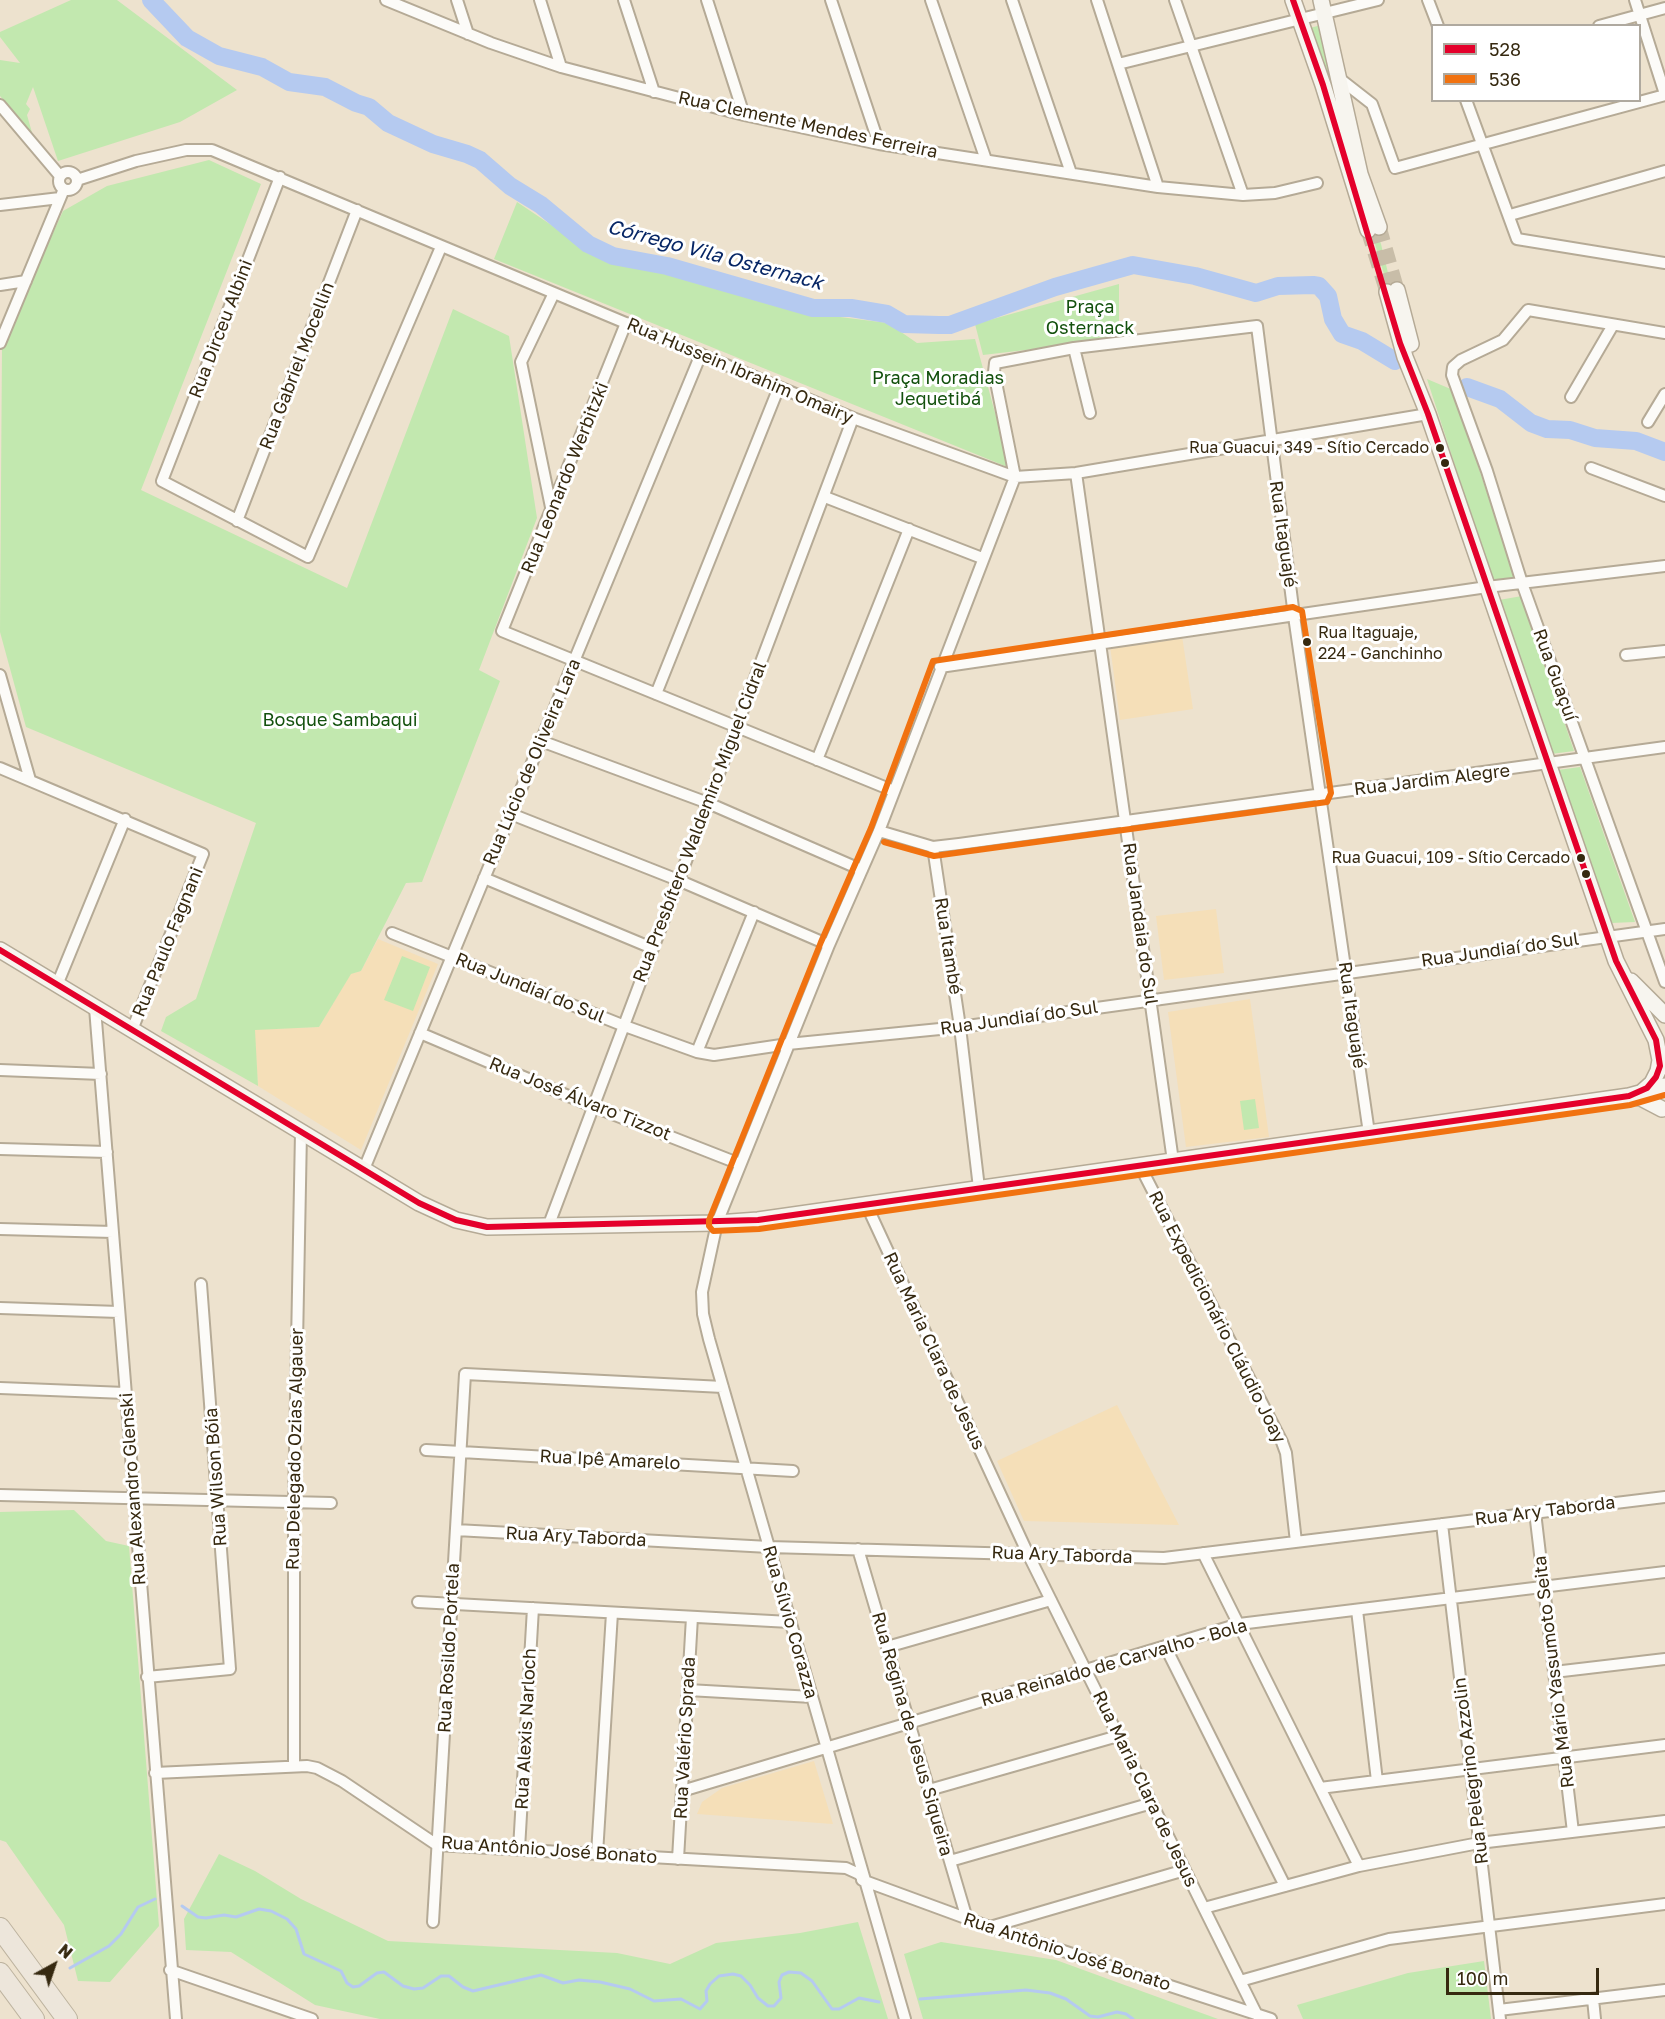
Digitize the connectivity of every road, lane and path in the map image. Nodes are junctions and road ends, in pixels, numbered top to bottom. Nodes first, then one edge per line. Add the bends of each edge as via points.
1 (386, 0) edge
2 (457, 0) edge
3 (540, 0) edge
4 (624, 0) edge
5 (707, 0) edge
6 (831, 0) edge
7 (931, 0) edge
8 (1012, 0) edge
9 (1097, 0) edge
10 (1175, 0) edge
11 (1293, 0) edge
12 (1378, 0) edge
13 (1428, 0) edge
14 (1635, 0) edge
15 (1324, 7) edge
16 (1665, 8) edge
17 (1640, 15) junction
18 (1300, 20) junction
19 (1436, 24) edge
20 (1606, 24) edge
21 (468, 34) junction
22 (1191, 47) junction
23 (1119, 64) junction
24 (561, 67) junction
25 (1340, 79) junction
26 (654, 92) junction
27 (1665, 94) edge
28 (1641, 100) edge
29 (1467, 102) edge
30 (1634, 102) edge
31 (0, 105) edge
32 (744, 115) junction
33 (6, 119) edge
34 (1482, 142) junction
35 (879, 144) junction
36 (986, 160) junction
37 (1665, 171) edge
38 (1071, 173) junction
39 (60, 176) junction
40 (280, 177) junction
41 (77, 180) junction
42 (1317, 183) dead end
43 (1158, 187) junction
44 (62, 193) junction
45 (1243, 195) junction
46 (0, 206) edge
47 (357, 210) junction
48 (1510, 215) junction
49 (441, 247) junction
50 (1665, 263) edge
51 (26, 281) junction
52 (0, 285) edge
53 (1392, 291) tunnel mouth
54 (554, 293) junction
55 (626, 323) junction
56 (1613, 325) junction
57 (1665, 333) edge
58 (0, 343) edge
59 (1074, 348) junction
60 (701, 354) junction
61 (779, 387) junction
62 (1665, 394) edge
63 (1571, 397) dead end
64 (1090, 413) dead end
65 (1428, 414) junction
66 (853, 418) junction
67 (1648, 422) dead end
68 (1271, 440) junction
69 (1591, 468) dead end
70 (1076, 472) junction
71 (1015, 477) junction
72 (1665, 496) edge
73 (825, 497) junction
74 (552, 512) junction
75 (237, 521) junction
76 (909, 530) junction
77 (982, 558) junction
78 (1665, 566) edge
79 (1522, 583) junction
80 (1488, 587) junction
81 (1294, 616) junction
82 (1100, 644) junction
83 (1665, 651) edge
84 (1626, 656) dead end
85 (574, 662) junction
86 (940, 667) junction
87 (0, 675) edge
88 (656, 694) junction
89 (736, 728) junction
90 (541, 741) junction
91 (1665, 747) edge
92 (1585, 759) junction
93 (817, 760) junction
94 (1548, 764) junction
95 (0, 768) edge
96 (30, 780) junction
97 (894, 791) junction
98 (1322, 794) junction
99 (708, 803) junction
100 (511, 814) junction
101 (125, 819) junction
102 (1126, 821) junction
103 (879, 831) junction
104 (933, 847) junction
105 (862, 870) junction
106 (484, 878) junction
107 (678, 880) junction
108 (754, 912) junction
109 (1665, 929) edge
110 (1647, 931) junction
111 (392, 933) dead end
112 (1607, 935) junction
113 (829, 945) junction
114 (652, 948) junction
115 (0, 950) edge
116 (452, 956) junction
117 (1618, 968) junction
118 (1346, 972) junction
119 (1665, 982) edge
120 (57, 985) junction
121 (1151, 1000) junction
122 (95, 1008) junction
123 (1665, 1015) edge
124 (1657, 1022) edge
125 (622, 1025) junction
126 (960, 1026) junction
127 (132, 1030) junction
128 (420, 1033) junction
129 (788, 1044) junction
130 (697, 1052) junction
131 (1662, 1069) edge
132 (1, 1070) edge
133 (101, 1074) junction
134 (1665, 1086) edge
135 (1633, 1095) junction
136 (591, 1106) junction
137 (1664, 1111) edge
138 (301, 1132) junction
139 (1369, 1133) junction
140 (0, 1149) edge
141 (107, 1152) junction
142 (1173, 1161) junction
143 (740, 1164) junction
144 (1140, 1166) junction
145 (363, 1169) junction
146 (979, 1188) junction
147 (866, 1204) junction
148 (717, 1223) junction
149 (548, 1227) junction
150 (0, 1229) edge
151 (113, 1232) junction
152 (201, 1284) dead end
153 (0, 1308) edge
154 (119, 1311) junction
155 (723, 1387) junction
156 (0, 1388) edge
157 (125, 1392) junction
158 (426, 1450) dead end
159 (460, 1452) junction
160 (746, 1468) junction
161 (793, 1471) dead end
162 (0, 1495) edge
163 (1665, 1497) edge
164 (134, 1498) junction
165 (218, 1500) junction
166 (294, 1502) junction
167 (331, 1503) dead end
168 (1535, 1512) junction
169 (1442, 1524) junction
170 (456, 1530) junction
171 (1296, 1542) junction
172 (769, 1547) junction
173 (858, 1549) junction
174 (1203, 1553) junction
175 (1028, 1554) junction
176 (1665, 1572) edge
177 (1544, 1587) junction
178 (1450, 1598) junction
179 (1051, 1600) junction
180 (418, 1602) dead end
181 (451, 1604) junction
182 (533, 1608) junction
183 (1357, 1610) junction
184 (612, 1612) junction
185 (692, 1617) junction
186 (790, 1622) junction
187 (1239, 1624) junction
188 (1165, 1646) junction
189 (887, 1647) junction
190 (1665, 1659) edge
191 (1086, 1670) junction
192 (1554, 1672) junction
193 (147, 1677) junction
194 (688, 1689) junction
195 (812, 1696) junction
196 (909, 1723) junction
197 (1118, 1736) junction
198 (1665, 1745) edge
199 (826, 1748) junction
200 (1564, 1758) junction
201 (294, 1766) junction
202 (1471, 1769) junction
203 (155, 1773) junction
204 (1377, 1780) junction
205 (1320, 1788) junction
206 (929, 1790) junction
207 (682, 1791) junction
208 (1152, 1803) junction
209 (1665, 1821) edge
210 (1573, 1832) junction
211 (1479, 1843) junction
212 (437, 1845) junction
213 (519, 1849) junction
214 (597, 1854) junction
215 (678, 1859) junction
216 (950, 1861) junction
217 (1359, 1866) junction
218 (1185, 1870) junction
219 (865, 1881) junction
220 (1285, 1886) junction
221 (1665, 1904) edge
222 (1204, 1908) junction
223 (967, 1919) junction
224 (433, 1922) dead end
225 (1489, 1925) junction
226 (990, 1927) junction
227 (0, 1928) edge
228 (170, 1970) junction
229 (0, 1973) edge
230 (0, 1981) edge
231 (1240, 1981) junction
232 (1665, 1990) edge
233 (1593, 1999) junction
234 (1257, 2015) junction
235 (1500, 2015) edge
236 (19, 2019) edge
237 (34, 2019) edge
238 (67, 2019) edge
239 (176, 2019) edge
240 (312, 2019) edge
241 (904, 2019) edge
242 (1270, 2019) edge
243 (1595, 2019) edge

1 - 21 street, Rua Clemente Mendes Ferreira
2 - 21 street
3 - 24 street
4 - 26 street
5 - 32 street
6 - 35 street
7 - 36 street
8 - 38 street
9 - 23 street
10 - 22 street
11 - 18 main road
12 - 15 street
13 - 19 street
14 - 17 street
15 - 18 street
15 - 25 main road
16 - 17 street
17 - 20 street
17 - 27 street
18 - 22 street
18 - 25 main road via 1373,229
21 - 24 street, Rua Clemente Mendes Ferreira
22 - 23 street
22 - 45 street
23 - 43 street
24 - 26 street, Rua Clemente Mendes Ferreira
25 - 34 street via 1372,104 1395,168
26 - 32 street, Rua Clemente Mendes Ferreira
27 - 28 street
29 - 34 street
30 - 34 street
31 - 33 street
32 - 35 street, Rua Clemente Mendes Ferreira
33 - 39 street
34 - 48 street
35 - 36 street, Rua Clemente Mendes Ferreira
36 - 38 street, Rua Clemente Mendes Ferreira
37 - 48 street
38 - 43 street, Rua Clemente Mendes Ferreira
39 - 41 street via 68,172
39 - 44 street
40 - 41 street, Rua Hussein Ibrahim Omairy via 212,150 186,150
40 - 47 street, Rua Hussein Ibrahim Omairy
40 - 75 street, Rua Dirceu Albini via 162,481
41 - 44 street via 73,188
42 - 45 street, Rua Clemente Mendes Ferreira via 1275,193
43 - 45 street, Rua Clemente Mendes Ferreira
44 - 46 street
44 - 51 street
47 - 49 street, Rua Hussein Ibrahim Omairy
47 - 75 street, Rua Gabriel Mocellin
48 - 50 street via 1517,239
49 - 54 street, Rua Hussein Ibrahim Omairy
49 - 75 street via 309,557
51 - 52 street
51 - 58 street
53 - 65 main road, Rua Guaçuí via 1405,357
54 - 55 street, Rua Hussein Ibrahim Omairy
54 - 74 street via 521,362
55 - 60 street, Rua Hussein Ibrahim Omairy
55 - 74 street, Rua Leonardo Werbitzki
56 - 57 street
56 - 63 street
56 - 79 street, Rua Guaçuí via 1533,310 1524,312 1503,340 1465,357 1453,367 1453,379
59 - 64 street
59 - 68 street, Rua Itaguajé via 1257,326
59 - 71 street via 995,363
60 - 61 street, Rua Hussein Ibrahim Omairy
60 - 85 street, Rua Lúcio de Oliveira Lara
61 - 66 street, Rua Hussein Ibrahim Omairy
61 - 88 street
62 - 67 street
65 - 68 street, Rua Hussein Ibrahim Omairy
65 - 80 main road, Rua Guaçuí
66 - 71 street, Rua Hussein Ibrahim Omairy
66 - 73 street, Rua Presbítero Waldemiro Miguel Cidral
68 - 70 street, Rua Hussein Ibrahim Omairy
68 - 81 street, Rua Itaguajé
69 - 72 street
70 - 71 street, Rua Hussein Ibrahim Omairy
70 - 82 street, Rua Jandaia do Sul
71 - 77 street, Rua Sílvio Corazza
73 - 76 street
73 - 89 street, Rua Presbítero Waldemiro Miguel Cidral
74 - 85 street, Rua Leonardo Werbitzki via 502,631
76 - 77 street
76 - 93 street
77 - 86 street, Rua Sílvio Corazza
78 - 79 street
79 - 80 street
79 - 92 street, Rua Guaçuí
80 - 81 street
80 - 94 main road, Rua Guaçuí
81 - 82 street
81 - 98 street, Rua Itaguajé
82 - 86 street
82 - 102 street, Rua Jandaia do Sul
83 - 84 street
85 - 88 street
85 - 90 street, Rua Lúcio de Oliveira Lara
86 - 97 street, Rua Sílvio Corazza
87 - 96 street
88 - 89 street
89 - 93 street
89 - 99 street, Rua Presbítero Waldemiro Miguel Cidral
90 - 99 street
90 - 100 street, Rua Lúcio de Oliveira Lara
91 - 92 street, Rua Jardim Alegre
92 - 94 street, Rua Jardim Alegre
92 - 110 street, Rua Guaçuí
93 - 97 street
94 - 98 street, Rua Jardim Alegre
94 - 112 main road, Rua Guaçuí
95 - 96 street
96 - 101 street
97 - 103 street, Rua Sílvio Corazza
98 - 102 street, Rua Jardim Alegre
98 - 118 street, Rua Itaguajé
99 - 105 street
99 - 107 street, Rua Presbítero Waldemiro Miguel Cidral
100 - 106 street, Rua Lúcio de Oliveira Lara
100 - 107 street
101 - 120 street
101 - 127 street, Rua Paulo Fagnani via 203,854
102 - 104 street, Rua Jardim Alegre
102 - 121 street, Rua Jandaia do Sul
103 - 104 street, Rua Jardim Alegre
103 - 105 street, Rua Sílvio Corazza
104 - 126 street, Rua Itambé
105 - 113 street, Rua Sílvio Corazza
106 - 114 street
106 - 116 street, Rua Lúcio de Oliveira Lara
107 - 108 street
107 - 114 street, Rua Presbítero Waldemiro Miguel Cidral
108 - 113 street
108 - 130 street
109 - 110 street, Rua Jundiaí do Sul
110 - 112 street, Rua Jundiaí do Sul
110 - 119 street, Rua Guaçuí
111 - 116 street, Rua Jundiaí do Sul
112 - 117 main road, Rua Guaçuí
112 - 118 street, Rua Jundiaí do Sul
113 - 129 street, Rua Sílvio Corazza
114 - 125 street, Rua Presbítero Waldemiro Miguel Cidral
115 - 120 main road
116 - 125 street, Rua Jundiaí do Sul
116 - 128 street, Rua Lúcio de Oliveira Lara
117 - 123 main road, Rua Guaçuí
117 - 124 main road, Rua Guaçuí
118 - 121 street, Rua Jundiaí do Sul
118 - 139 street, Rua Itaguajé
120 - 122 main road
121 - 126 street, Rua Jundiaí do Sul
121 - 142 street, Rua Jandaia do Sul
122 - 127 main road
122 - 133 street, Rua Alexandro Glenski
124 - 131 main road, Rua Guaçuí
125 - 130 street, Rua Jundiaí do Sul
125 - 136 street, Rua Presbítero Waldemiro Miguel Cidral
126 - 129 street, Rua Jundiaí do Sul
126 - 146 street, Rua Itambé
127 - 138 main road
128 - 136 street, Rua José Álvaro Tizzot
128 - 145 street, Rua Lúcio de Oliveira Lara
129 - 130 street, Rua Jundiaí do Sul via 714,1055
129 - 143 street, Rua Sílvio Corazza
131 - 135 main road via 1652,1083
132 - 133 street
133 - 141 street, Rua Alexandro Glenski
134 - 135 main road
134 - 137 main road via 1661,1101
135 - 137 main road
135 - 139 main road
136 - 143 street, Rua José Álvaro Tizzot
136 - 149 street, Rua Presbítero Waldemiro Miguel Cidral
138 - 145 main road
138 - 166 street, Rua Delegado Ozias Algauer
139 - 142 main road
140 - 141 street
141 - 151 street, Rua Alexandro Glenski
142 - 144 main road
143 - 148 street, Rua Sílvio Corazza
144 - 146 main road
144 - 171 street, Rua Expedicionário Cláudio Joay via 1286,1453
145 - 149 main road via 456,1220 487,1227
146 - 147 main road
147 - 148 main road
147 - 175 street, Rua Maria Clara de Jesus
148 - 149 main road
148 - 155 street, Rua Sílvio Corazza via 702,1303
150 - 151 street
151 - 154 street, Rua Alexandro Glenski
152 - 165 street, Rua Wilson Bóia
153 - 154 street
154 - 157 street, Rua Alexandro Glenski
155 - 159 street, Rua Rosildo Portela via 465,1374
155 - 160 street, Rua Sílvio Corazza
156 - 157 street
157 - 164 street, Rua Alexandro Glenski
158 - 159 street, Rua Ipê Amarelo
159 - 160 street, Rua Ipê Amarelo
159 - 170 street, Rua Rosildo Portela
160 - 161 street, Rua Ipê Amarelo
160 - 172 street, Rua Sílvio Corazza
162 - 164 street
163 - 168 street, Rua Ary Taborda
164 - 165 street
164 - 193 street, Rua Alexandro Glenski
165 - 166 street
165 - 193 street, Rua Wilson Bóia via 230,1669
166 - 167 street
166 - 201 street, Rua Delegado Ozias Algauer
168 - 169 street, Rua Ary Taborda
168 - 177 street, Rua Mário Yassumoto Seita
169 - 171 street, Rua Ary Taborda
169 - 178 street, Rua Pelegrino Azzolin
170 - 172 street, Rua Ary Taborda
170 - 181 street, Rua Rosildo Portela
171 - 174 street, Rua Ary Taborda
172 - 173 street, Rua Ary Taborda
172 - 186 street, Rua Sílvio Corazza
173 - 175 street, Rua Ary Taborda
173 - 189 street, Rua Regina de Jesus Siqueira
174 - 175 street, Rua Ary Taborda via 1164,1558
174 - 187 street
175 - 179 street, Rua Maria Clara de Jesus
176 - 177 street, Rua Reinaldo de Carvalho - Bola
177 - 178 street, Rua Reinaldo de Carvalho - Bola
177 - 192 street, Rua Mário Yassumoto Seita
178 - 183 street, Rua Reinaldo de Carvalho - Bola
178 - 202 street, Rua Pelegrino Azzolin
179 - 189 street
179 - 191 street, Rua Maria Clara de Jesus
180 - 181 street
181 - 182 street
181 - 212 street, Rua Rosildo Portela
182 - 184 street
182 - 213 street, Rua Alexis Narloch
183 - 187 street, Rua Reinaldo de Carvalho - Bola
183 - 204 street
184 - 185 street
184 - 214 street
185 - 186 street
185 - 194 street, Rua Valério Sprada
186 - 195 street, Rua Sílvio Corazza
187 - 188 street, Rua Reinaldo de Carvalho - Bola
187 - 205 street
188 - 191 street, Rua Reinaldo de Carvalho - Bola
188 - 220 street
189 - 196 street, Rua Regina de Jesus Siqueira
190 - 192 street
191 - 196 street, Rua Reinaldo de Carvalho - Bola
191 - 197 street, Rua Maria Clara de Jesus
192 - 200 street, Rua Mário Yassumoto Seita
193 - 203 street, Rua Alexandro Glenski
194 - 195 street
194 - 207 street, Rua Valério Sprada
195 - 199 street, Rua Sílvio Corazza
196 - 199 street, Rua Reinaldo de Carvalho - Bola
196 - 206 street, Rua Regina de Jesus Siqueira
197 - 206 street
197 - 208 street, Rua Maria Clara de Jesus
198 - 200 street
199 - 207 street, Rua Reinaldo de Carvalho - Bola
199 - 219 street, Rua Sílvio Corazza
200 - 202 street
200 - 210 street, Rua Mário Yassumoto Seita
201 - 203 street, Rua Antônio José Bonato
201 - 212 street, Rua Antônio José Bonato via 328,1773
202 - 204 street
202 - 211 street, Rua Pelegrino Azzolin
203 - 228 street, Rua Alexandro Glenski
204 - 205 street
205 - 217 street
206 - 216 street, Rua Regina de Jesus Siqueira
207 - 215 street, Rua Valério Sprada
208 - 216 street
208 - 218 street, Rua Maria Clara de Jesus
209 - 210 street
210 - 211 street
211 - 217 street
211 - 225 street, Rua Pelegrino Azzolin
212 - 213 street, Rua Antônio José Bonato
212 - 224 street, Rua Rosildo Portela
213 - 214 street, Rua Antônio José Bonato
214 - 215 street, Rua Antônio José Bonato
215 - 219 street, Rua Antônio José Bonato via 820,1867
216 - 223 street, Rua Regina de Jesus Siqueira
217 - 220 street
218 - 222 street, Rua Maria Clara de Jesus
218 - 226 street
219 - 223 street, Rua Antônio José Bonato
219 - 241 street, Rua Sílvio Corazza
220 - 222 street
221 - 225 street
222 - 231 street, Rua Maria Clara de Jesus
223 - 226 street, Rua Antônio José Bonato
225 - 231 street via 1389,1939
225 - 235 street, Rua Pelegrino Azzolin
226 - 234 street, Rua Antônio José Bonato
227 - 238 highway
228 - 239 street, Rua Alexandro Glenski
228 - 240 street
229 - 237 highway
230 - 236 highway
231 - 234 street, Rua Maria Clara de Jesus
232 - 233 street
233 - 235 street
233 - 243 street
234 - 242 street, Rua Antônio José Bonato

